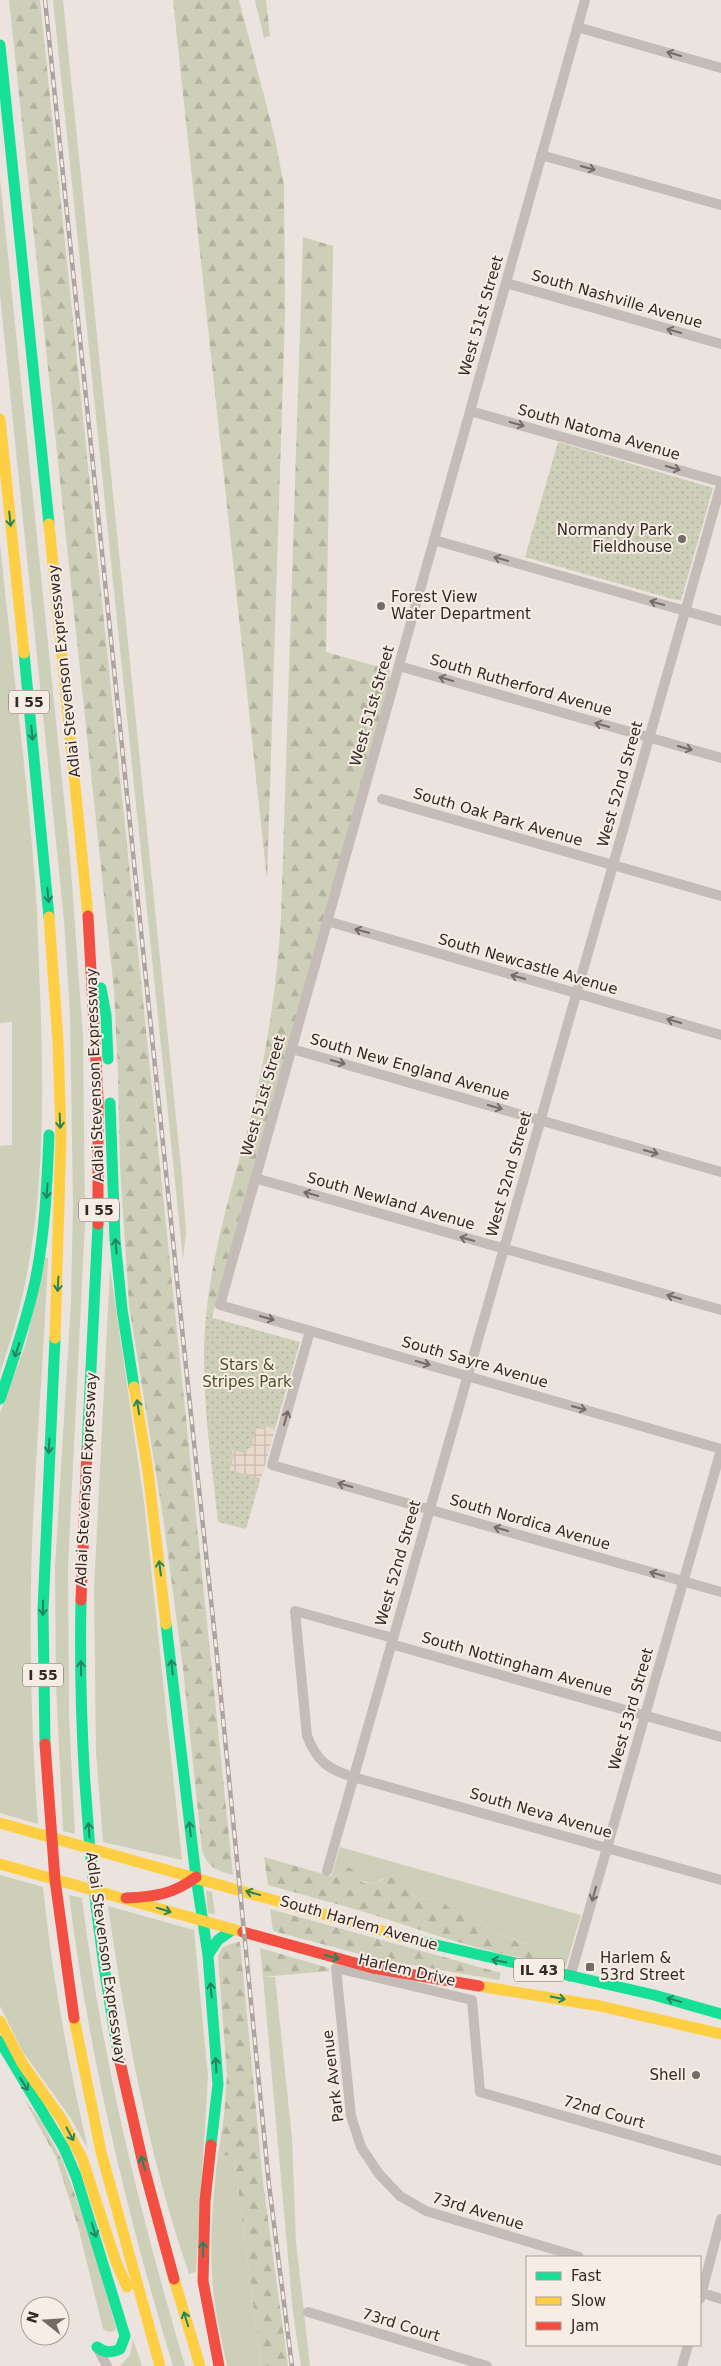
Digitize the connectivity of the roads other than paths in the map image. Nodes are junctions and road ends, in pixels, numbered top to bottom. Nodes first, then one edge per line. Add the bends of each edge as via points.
1 (585, 0) edge
2 (577, 27) junction
3 (0, 45) edge
4 (721, 68) edge
5 (541, 155) junction
6 (721, 205) edge
7 (506, 283) junction
8 (721, 344) edge
9 (470, 411) junction
10 (0, 419) edge
11 (721, 483) edge
12 (434, 540) junction
13 (685, 610) junction
14 (721, 620) edge
15 (398, 666) junction
16 (649, 738) junction
17 (721, 758) edge
18 (382, 799) dead end
19 (613, 866) junction
20 (721, 896) edge
21 (88, 918) junction
22 (327, 920) junction
23 (55, 985) junction
24 (576, 994) junction
25 (721, 1034) edge
26 (292, 1049) junction
27 (540, 1120) junction
28 (721, 1172) edge
29 (256, 1178) junction
30 (504, 1250) junction
31 (220, 1305) joint
32 (721, 1310) edge
33 (310, 1331) junction
34 (468, 1376) junction
35 (0, 1399) edge
36 (721, 1449) edge
37 (430, 1508) junction
38 (683, 1581) junction
39 (721, 1592) edge
40 (295, 1611) joint
41 (392, 1641) junction
42 (645, 1715) junction
43 (721, 1737) edge
44 (353, 1777) junction
45 (0, 1823) edge
46 (22, 1830) junction
47 (0, 1832) edge
48 (608, 1848) junction
49 (0, 1864) edge
50 (326, 1870) dead end
51 (196, 1877) junction
52 (721, 1880) edge
53 (126, 1898) junction
54 (202, 1921) junction
55 (232, 1930) junction
56 (208, 1955) junction
57 (336, 1968) joint
58 (570, 1976) junction
59 (721, 2014) edge
60 (0, 2021) edge
61 (721, 2034) edge
62 (0, 2041) edge
63 (480, 2092) joint
64 (721, 2161) edge
65 (379, 2174) joint
66 (721, 2219) edge
67 (577, 2256) edge
68 (701, 2291) edge
69 (701, 2295) edge
70 (721, 2298) edge
71 (308, 2312) dead end
72 (688, 2346) edge
73 (97, 2348) joint
74 (156, 2354) junction
75 (107, 2366) edge
76 (160, 2366) edge
77 (200, 2366) edge
78 (219, 2366) edge
79 (487, 2366) edge
80 (682, 2366) edge

1 - 2 street, West 51st Street
4 -> 2 street
2 - 5 street, West 51st Street
3 - 21 main road, Adlai Stevenson Expressway / I 55
5 -> 6 street
5 - 7 street, West 51st Street
8 -> 7 street, South Nashville Avenue
7 - 9 street, West 51st Street
9 -> 11 street, South Natoma Avenue
9 - 12 street, West 51st Street
10 -> 23 main road, I 55
11 - 13 street, West 52nd Street
13 -> 12 street
12 - 15 street, West 51st Street
13 - 14 street
13 - 16 street, West 52nd Street
16 -> 15 street, South Rutherford Avenue
15 - 22 street, West 51st Street
16 -> 17 street, South Rutherford Avenue
16 - 19 street, West 52nd Street
18 - 19 street, South Oak Park Avenue
19 - 20 street, South Oak Park Avenue
19 - 24 street, West 52nd Street
51 -> 21 main road via 148,1470 122,1309 115,1240 106,1015
77 -> 21 main road, Adlai Stevenson Expressway / I 55 via 157,2217 125,2084 105,1970 90,1844 82,1718 80,1603 97,1285 99,1179
24 -> 22 street, South Newcastle Avenue
22 - 26 street, West 51st Street
23 -> 35 main road via 48,1186 41,1248 24,1327
23 -> 74 main road, I 55 via 61,1136 60,1242 45,1513 43,1679 47,1778 58,1910 85,2079 117,2217
25 -> 24 street, South Newcastle Avenue
24 - 27 street, West 52nd Street
26 -> 27 street, South New England Avenue
26 - 29 street, West 51st Street
27 -> 28 street, South New England Avenue
27 - 30 street, West 52nd Street
30 -> 29 street, South Newland Avenue
29 - 31 street, West 51st Street
32 -> 30 street, South Newland Avenue
30 - 34 street, West 52nd Street
31 -> 33 street, South Sayre Avenue
33 -> 34 street, South Sayre Avenue
37 -> 33 street, South Nordica Avenue via 272,1465
34 -> 36 street, South Sayre Avenue
34 - 37 street, West 52nd Street
36 - 38 street, West 53rd Street
38 -> 37 street, South Nordica Avenue
37 - 41 street, West 52nd Street
38 - 39 street, South Nordica Avenue
38 - 42 street, West 53rd Street
40 - 41 street, South Nottingham Avenue
40 - 44 street, South Neva Avenue via 307,1736 314,1754 326,1765
41 - 42 street, South Nottingham Avenue
41 - 44 street, West 52nd Street
42 - 43 street, South Nottingham Avenue
42 - 48 street, West 53rd Street
44 - 48 street, South Neva Avenue
44 - 50 street, West 52nd Street
45 - 46 main road, South Harlem Avenue / IL 43
46 - 47 main road
46 - 51 main road, South Harlem Avenue / IL 43
48 - 52 street, South Neva Avenue
48 -> 58 street, West 53rd Street
49 - 53 main road, IL 43
51 - 53 main road via 170,1894 155,1898
51 - 54 main road
58 -> 51 main road, South Harlem Avenue / IL 43 via 440,1947
53 -> 54 main road, IL 43
54 - 55 main road, IL 43
54 - 56 main road
55 - 56 main road via 218,1940
55 -> 61 main road, IL 43 via 373,1968 600,2006
78 -> 56 main road via 203,2281 205,2201 218,2084
57 - 63 street, Harlem Drive via 472,2000
57 - 65 street, Park Avenue via 351,2116 361,2147
59 -> 58 main road, South Harlem Avenue / IL 43 via 654,1994
60 -> 74 main road via 22,2063 62,2120 82,2158 116,2262
62 -> 73 main road via 64,2148 94,2230 124,2336 120,2349 114,2352
63 - 64 street, 72nd Court
65 - 67 street, 73rd Avenue via 400,2196 426,2211
66 - 68 street
69 - 70 street
71 - 79 street, 73rd Court
72 - 80 street
73 - 75 street
74 - 76 main road, I 55

